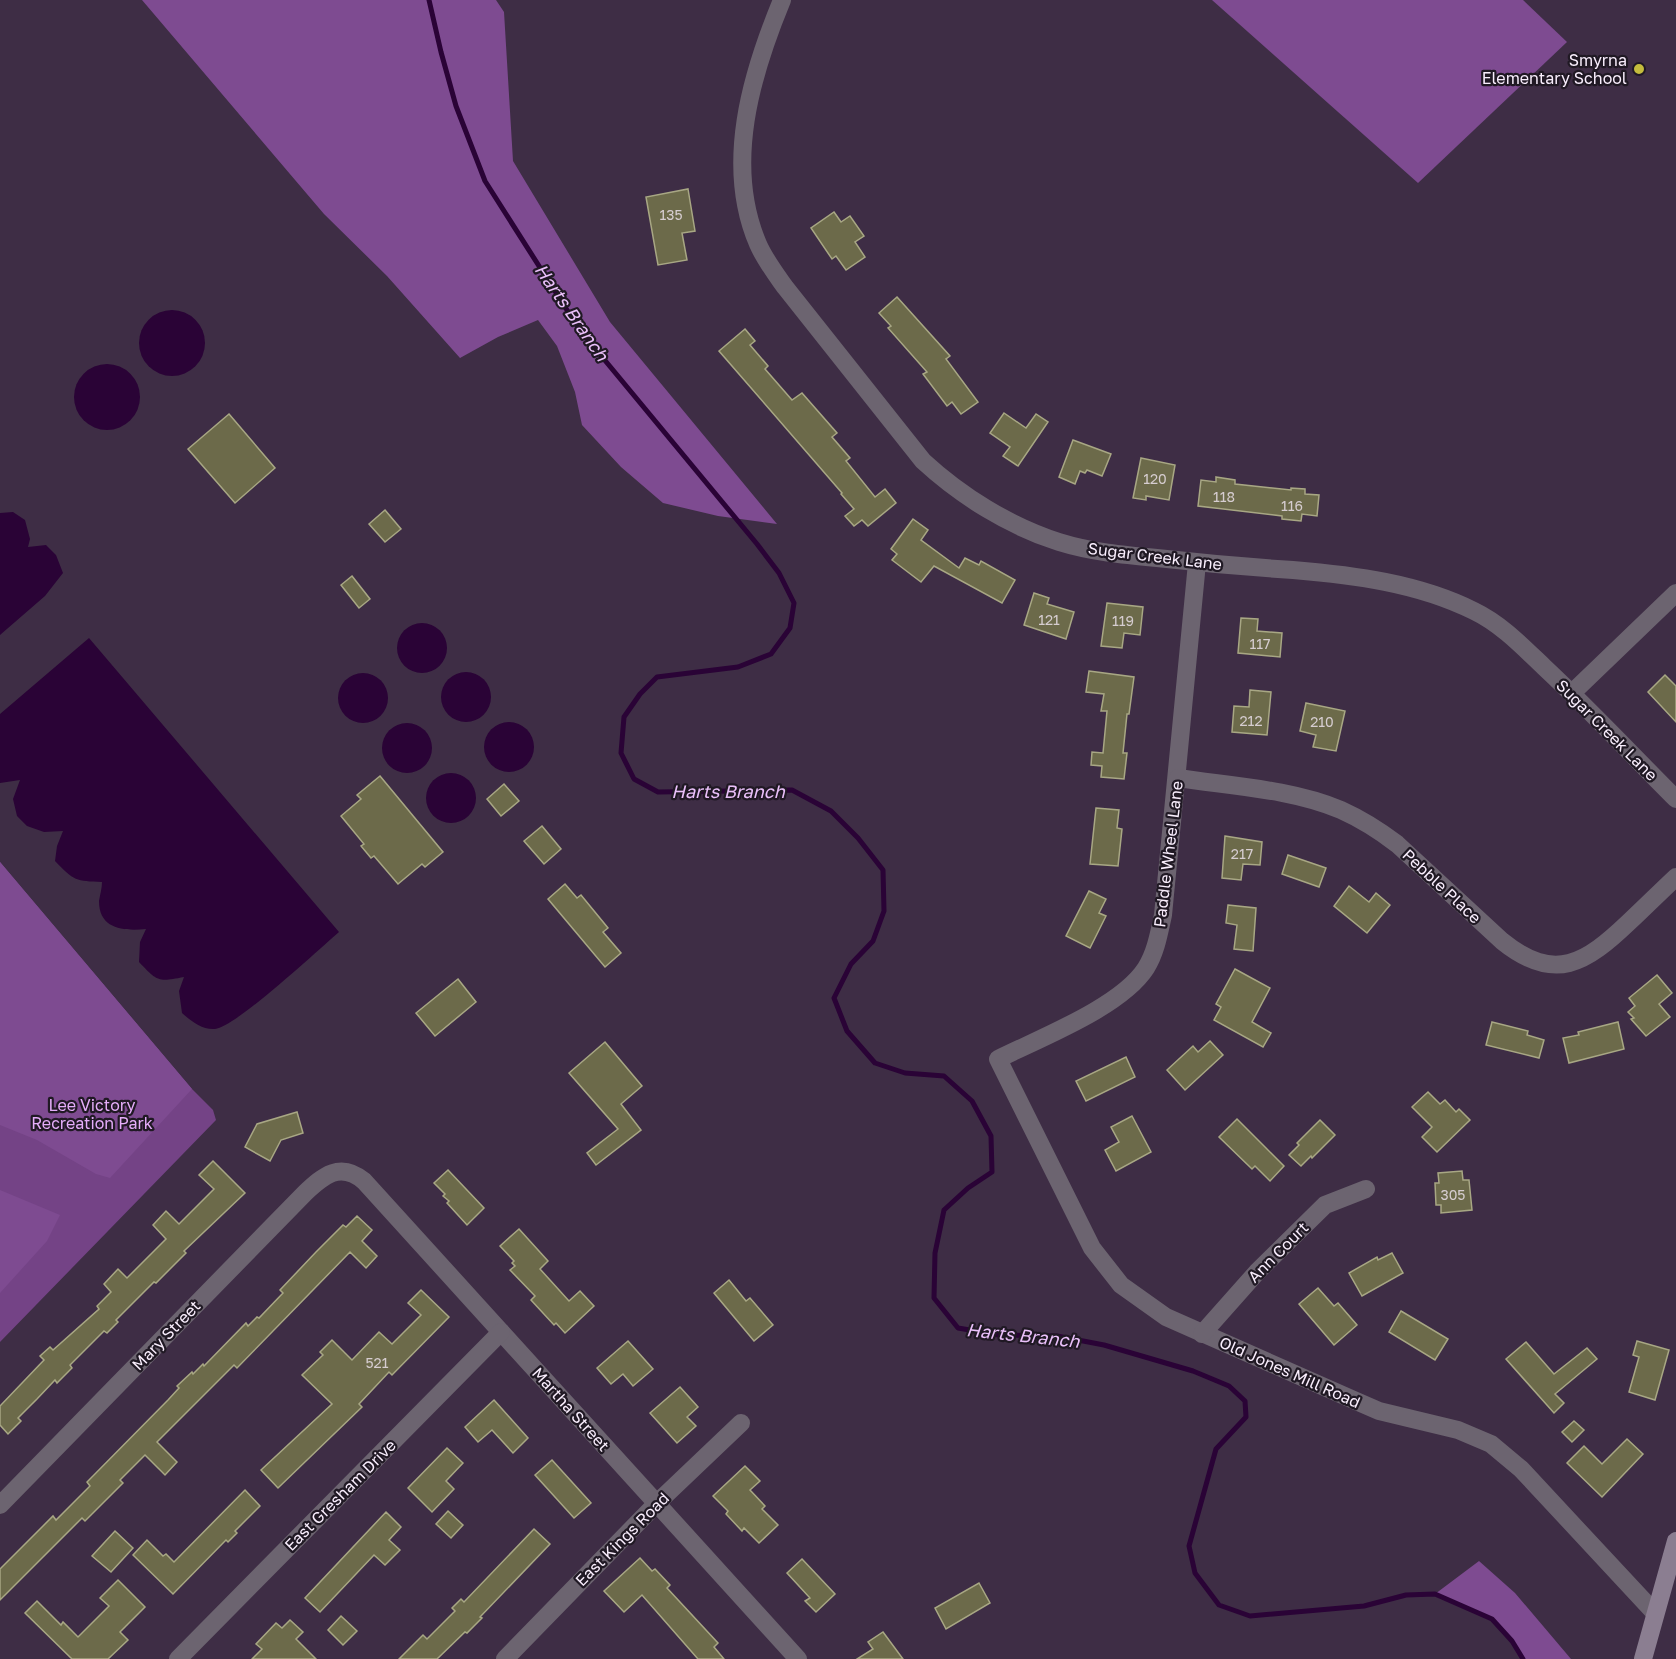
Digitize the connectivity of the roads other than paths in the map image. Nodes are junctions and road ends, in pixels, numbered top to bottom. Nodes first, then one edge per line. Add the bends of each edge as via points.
1 (782, 0) edge
2 (1197, 562) junction
3 (1676, 593) edge
4 (1572, 693) junction
5 (1178, 778) junction
6 (1676, 799) edge
7 (1676, 877) edge
8 (998, 1059) joint
9 (337, 1171) joint
10 (1366, 1189) dead end
11 (501, 1332) junction
12 (1203, 1334) junction
13 (741, 1423) dead end
14 (657, 1503) junction
15 (0, 1505) edge
16 (1676, 1541) edge
17 (1655, 1612) junction
18 (178, 1659) edge
19 (505, 1659) edge
20 (798, 1659) edge
21 (1643, 1659) edge

1 - 2 street, Sugar Creek Lane via 754,74 742,162 744,188 758,244 785,287 923,461 963,493 1014,524 1059,542 1107,553
2 - 4 street, Sugar Creek Lane via 1350,575 1445,599 1494,622
2 - 5 street, Paddle Wheel Lane
3 - 4 street
4 - 6 street, Sugar Creek Lane
5 - 7 street, Pebble Place via 1288,794 1341,810 1382,832 1517,954 1534,962 1567,964 1587,957 1611,940
5 - 8 street, Paddle Wheel Lane via 1163,915 1155,951 1146,968 1134,983 1104,1006
8 - 12 street, Old Jones Mill Road via 1104,1265 1144,1303
9 - 11 street, Martha Street via 354,1174 364,1181
9 - 15 street, Mary Street via 305,1193
10 - 12 street, Ann Court via 1325,1205 1257,1272
11 - 14 street, Martha Street
11 - 18 street, East Gresham Drive
12 - 17 street, Old Jones Mill Road via 1379,1411 1458,1430 1491,1444 1521,1469
13 - 14 street, East Kings Road
14 - 19 street, East Kings Road
14 - 20 street, Martha Street
16 - 17 street
17 - 21 street

